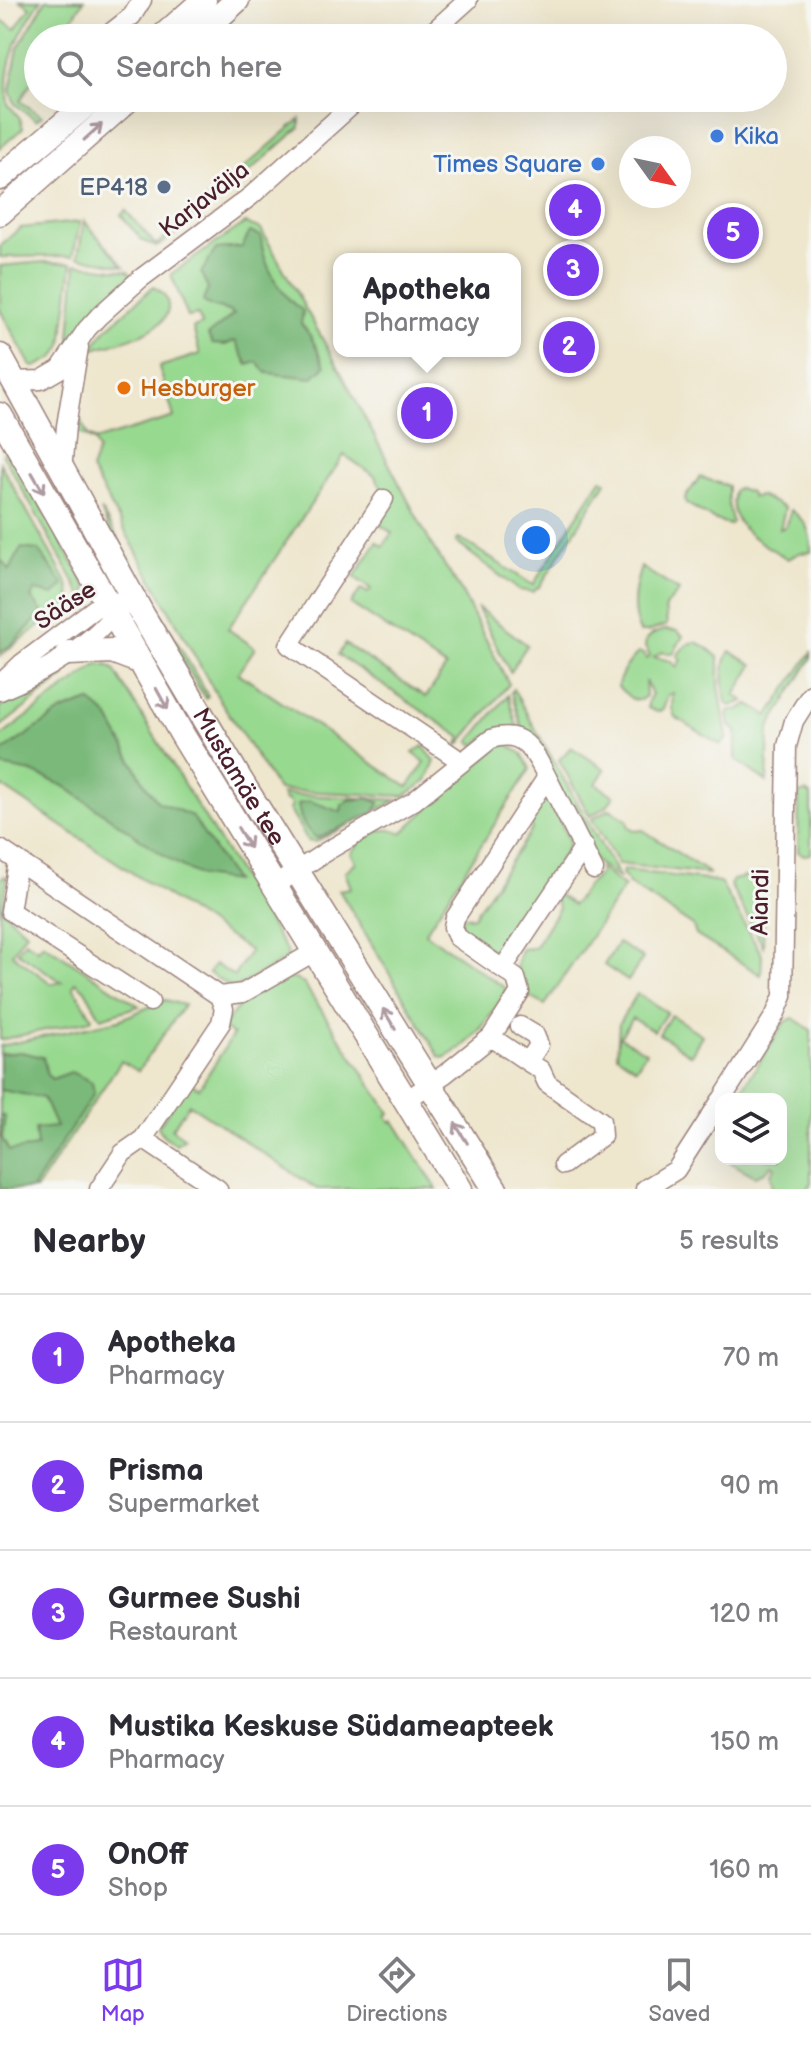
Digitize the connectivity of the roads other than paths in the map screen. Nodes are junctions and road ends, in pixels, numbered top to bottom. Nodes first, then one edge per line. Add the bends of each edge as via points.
1 (142, 0) edge
2 (204, 0) edge
3 (237, 0) edge
4 (468, 0) edge
5 (122, 24) edge
6 (177, 24) edge
7 (211, 24) edge
8 (441, 24) edge
9 (78, 112) edge
10 (114, 112) edge
11 (344, 112) edge
12 (0, 178) edge
13 (0, 213) edge
14 (80, 340) junction
15 (0, 356) edge
16 (14, 381) junction
17 (0, 415) edge
18 (62, 471) junction
19 (384, 499) dead end
20 (117, 599) junction
21 (69, 653) junction
22 (141, 662) junction
23 (0, 684) edge
24 (0, 691) edge
25 (811, 694) edge
26 (462, 762) junction
27 (547, 777) junction
28 (584, 847) junction
29 (0, 849) edge
30 (18, 861) junction
31 (298, 870) junction
32 (594, 870) dead end
33 (274, 887) junction
34 (314, 952) junction
35 (503, 968) junction
36 (219, 996) junction
37 (150, 1002) dead end
38 (520, 1026) dead end
39 (491, 1037) junction
40 (528, 1062) junction
41 (430, 1085) junction
42 (725, 1093) edge
43 (405, 1101) junction
44 (715, 1109) edge
45 (143, 1139) junction
46 (563, 1165) dead end
47 (496, 1187) edge
48 (99, 1189) edge
49 (218, 1189) edge
50 (460, 1189) edge
51 (645, 1189) edge

1 - 5 street
2 - 6 main road
3 - 7 main road
4 - 8 street
9 - 12 main road
13 -> 10 main road
11 - 14 street, Karjavälja via 251,196 140,279
14 - 16 street, Karjavälja via 67,362 50,376
14 - 18 street
15 - 16 main road, Mustamäe tee
16 - 18 main road, Mustamäe tee
17 -> 20 main road, Mustamäe tee
18 - 20 main road, Mustamäe tee
19 - 26 street via 289,645
20 - 21 street, Sääse via 101,628
20 - 22 main road, Mustamäe tee
20 - 23 street, Sääse
20 - 31 main road, Mustamäe tee via 143,616
21 - 22 main road via 112,651
21 - 24 street, Sääse
22 -> 33 main road, Mustamäe tee
25 - 42 street, Aiandi via 794,721 787,746 783,996
26 - 27 street via 504,735 531,748
26 - 31 street via 414,801
27 - 28 street
27 - 35 street via 455,918 457,937
28 - 32 street
28 - 35 street
29 - 30 street
30 - 36 street
30 - 37 street via 10,911
31 - 33 street
41 -> 31 main road, Mustamäe tee
33 - 34 main road, Mustamäe tee
34 - 36 street via 243,993
34 - 43 main road, Mustamäe tee
35 - 39 street via 516,978 520,992
36 - 45 street via 224,1009 221,1023
38 - 40 street via 535,1035 539,1045
39 - 40 street
39 - 41 street
40 - 46 street via 541,1070 547,1083 601,1121 602,1136
41 - 43 street
47 -> 41 main road, Mustamäe tee
43 - 50 main road, Mustamäe tee
44 - 51 street, Aiandi via 676,1170
45 - 48 street via 123,1153
45 - 49 street

